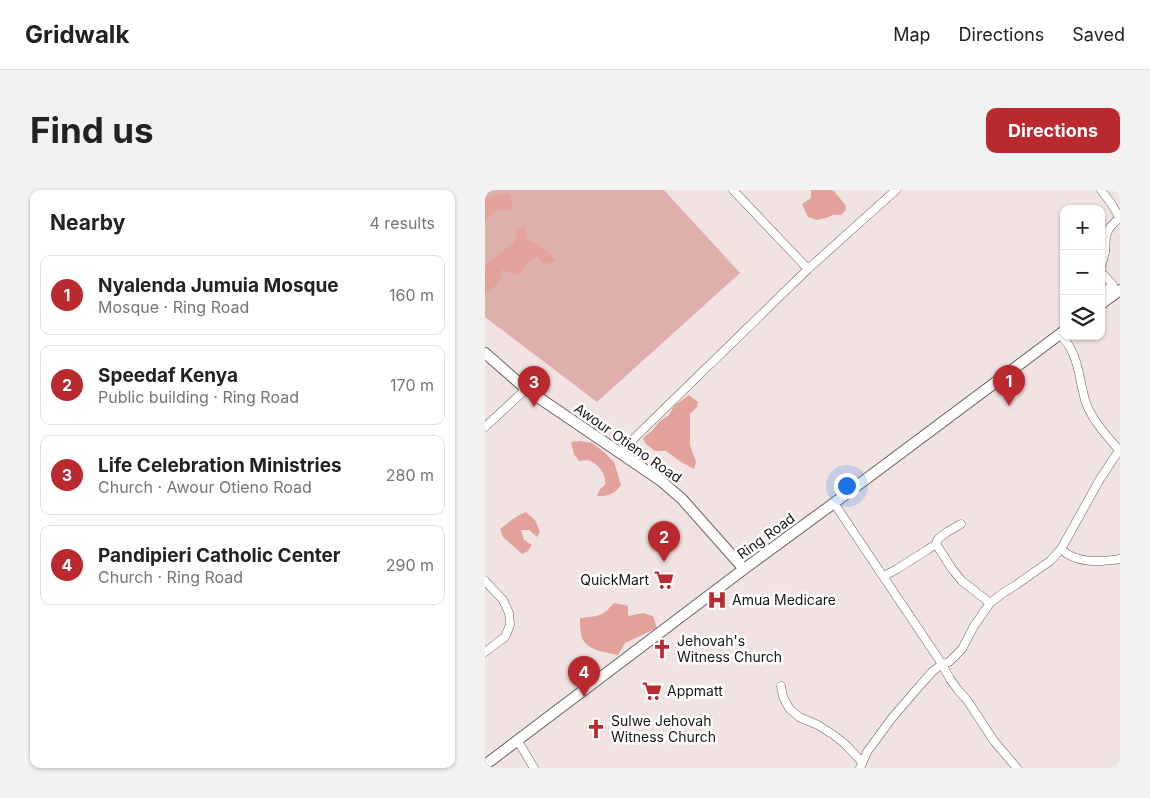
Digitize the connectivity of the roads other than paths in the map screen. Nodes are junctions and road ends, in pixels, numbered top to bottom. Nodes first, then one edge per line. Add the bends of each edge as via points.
1 (733, 190) edge
2 (896, 190) edge
3 (1101, 190) edge
4 (1120, 218) edge
5 (1105, 252) edge
6 (808, 269) junction
7 (1105, 276) edge
8 (1120, 290) edge
9 (1105, 291) edge
10 (1105, 301) edge
11 (1060, 334) edge
12 (1066, 340) edge
13 (485, 353) edge
14 (526, 388) junction
15 (485, 427) edge
16 (1120, 450) edge
17 (620, 452) junction
18 (834, 503) junction
19 (961, 524) dead end
20 (936, 544) junction
21 (1061, 549) junction
22 (1120, 559) edge
23 (744, 569) junction
24 (884, 576) junction
25 (485, 581) edge
26 (990, 603) junction
27 (485, 652) edge
28 (942, 664) junction
29 (781, 686) dead end
30 (519, 741) junction
31 (485, 765) edge
32 (861, 765) edge
33 (534, 768) edge
34 (1017, 768) edge

1 - 6 street
2 - 6 street
3 - 4 street
4 - 5 street via 1106,235
6 - 17 street
7 - 9 street via 1113,285
8 - 10 main road
11 - 18 main road, Ring Road
12 - 16 street via 1091,413
13 - 14 main road, Awour Otieno Road
14 - 15 street
14 - 17 main road, Awour Otieno Road
16 - 21 street
17 - 23 main road, Awour Otieno Road via 682,498
18 - 23 main road, Ring Road
18 - 24 street
19 - 20 street via 938,539
20 - 24 street
20 - 26 street via 962,581
21 - 22 street via 1078,559
21 - 26 street via 1050,561
23 - 30 main road, Ring Road
24 - 28 street
25 - 27 street via 503,600 510,625 505,637
26 - 28 street via 962,649 949,662
28 - 32 street via 892,718
28 - 34 street
29 - 32 street via 789,708 835,736
30 - 31 main road, Ring Road
30 - 33 street

